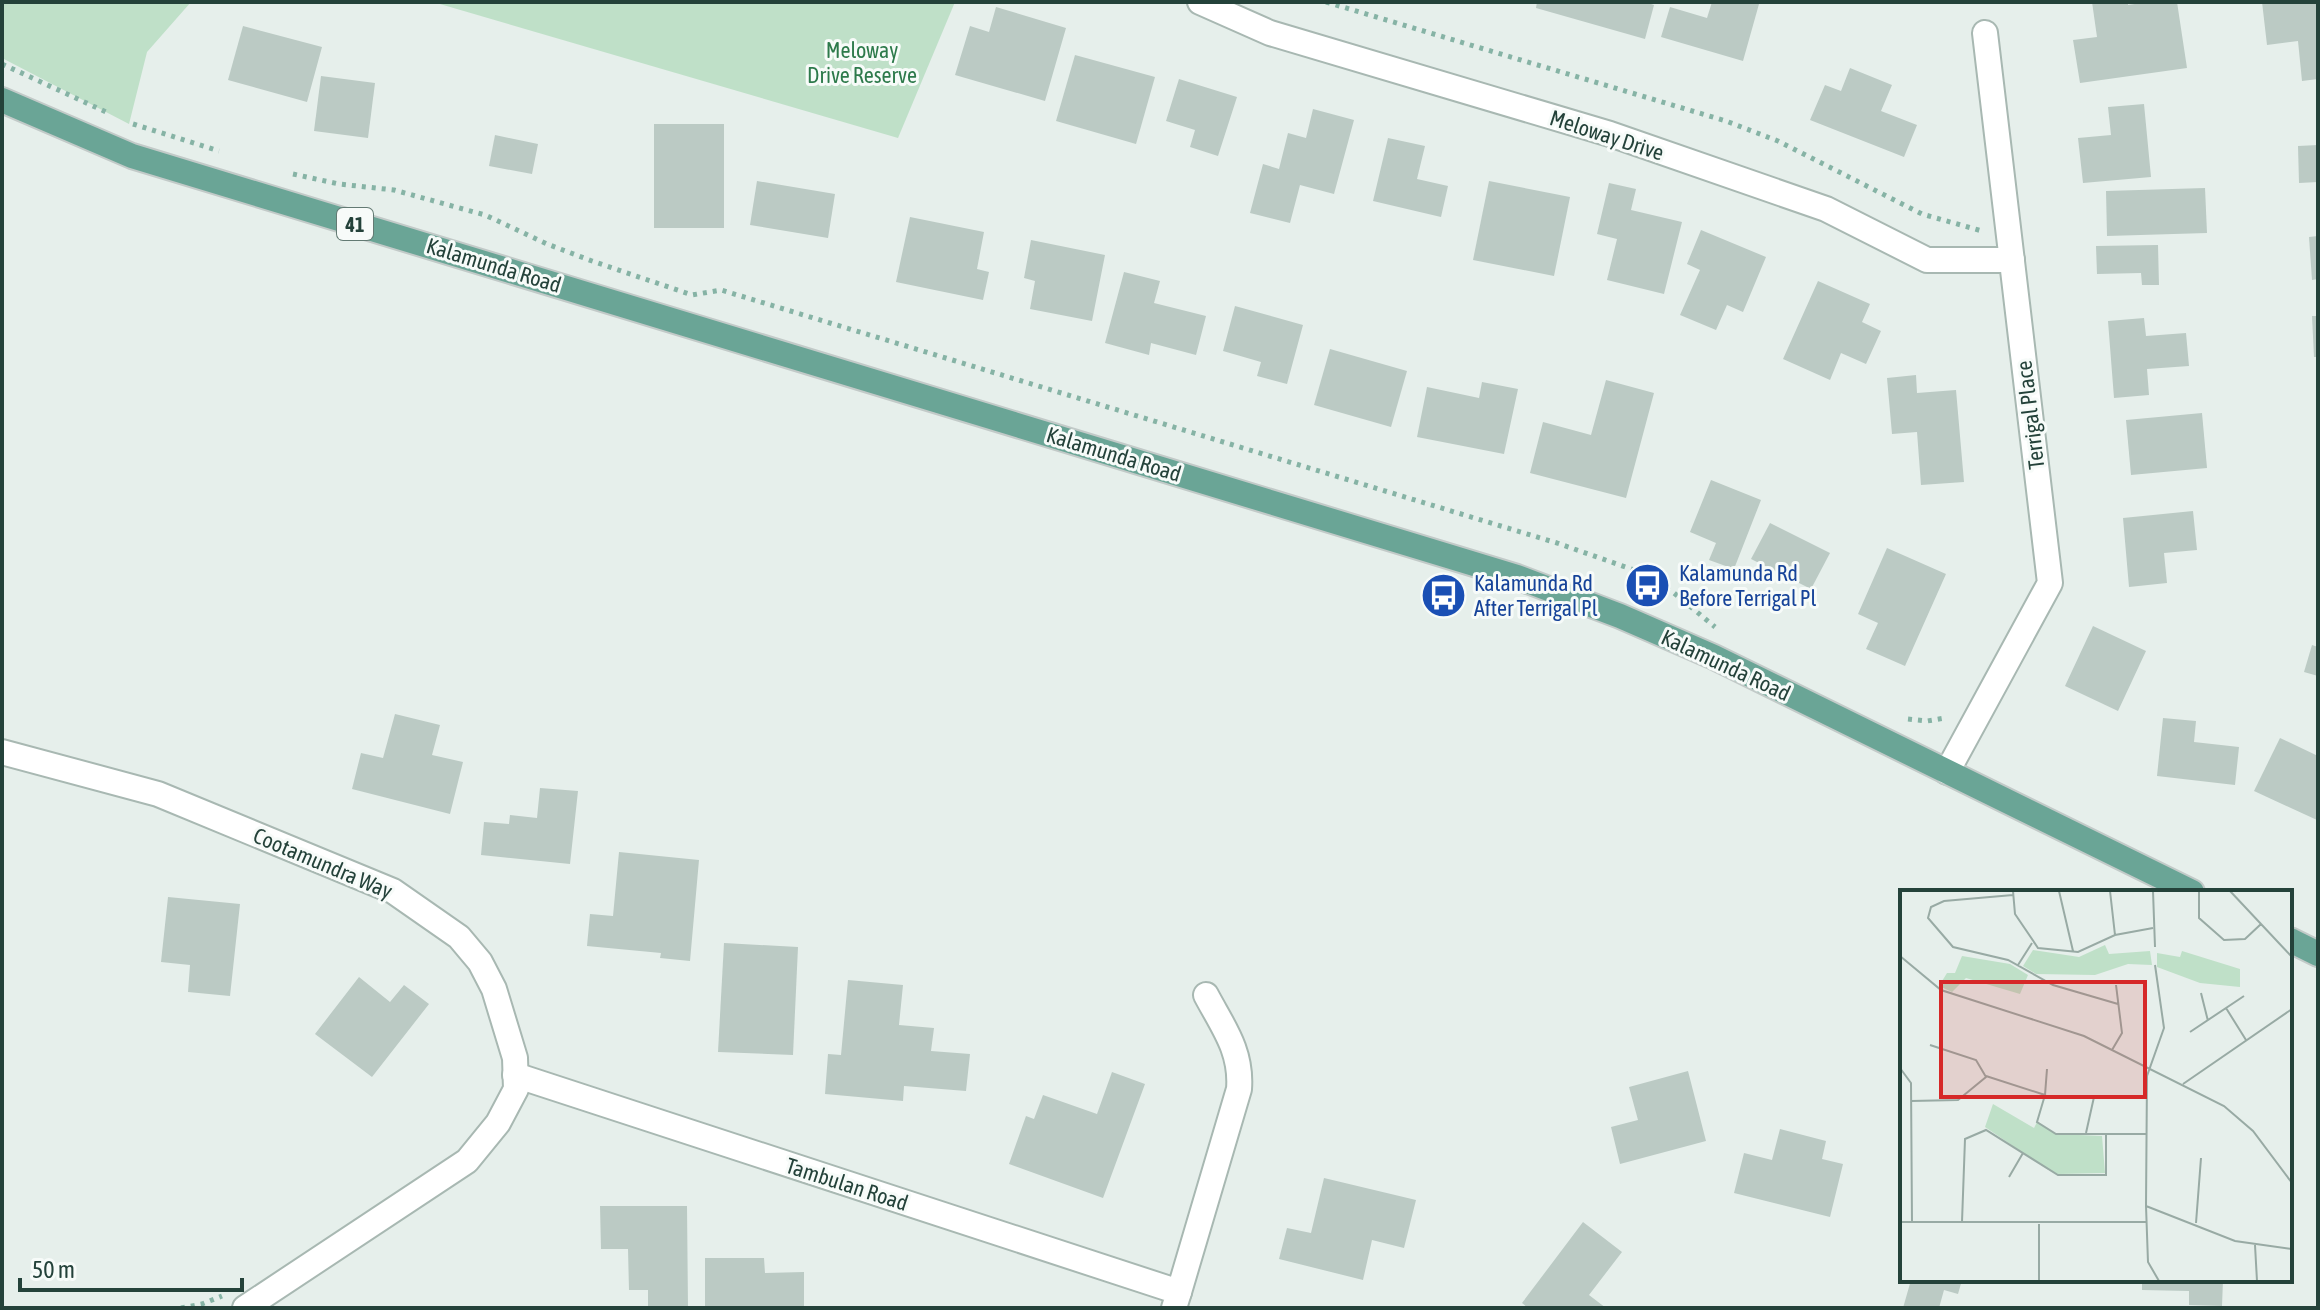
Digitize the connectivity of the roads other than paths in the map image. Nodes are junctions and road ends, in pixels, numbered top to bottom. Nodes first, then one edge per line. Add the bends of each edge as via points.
1 (1200, 2) edge
2 (1985, 33) dead end
3 (2, 100) edge
4 (2011, 249) junction
5 (2, 752) edge
6 (1947, 772) junction
7 (2188, 890) edge
8 (2292, 941) edge
9 (2318, 954) edge
10 (1206, 995) dead end
11 (515, 1075) junction
12 (238, 1300) edge
13 (1176, 1300) edge

1 - 4 street, Meloway Drive via 1270,33 1610,134 1826,209 1927,260
2 - 4 street, Terrigal Place
3 - 6 main road, Kalamunda Road / 41 via 132,156 1517,577 1714,657
4 - 6 street, Terrigal Place via 2050,583
5 - 11 street, Cootamundra Way via 158,794 393,891 459,937 480,962 504,1018
6 - 7 main road, Kalamunda Road / 41
8 - 9 main road
10 - 13 street, Tambulan Road via 1236,1052 1239,1089
11 - 12 street, Cootamundra Way via 516,1089 498,1123 467,1161
11 - 13 street, Tambulan Road

